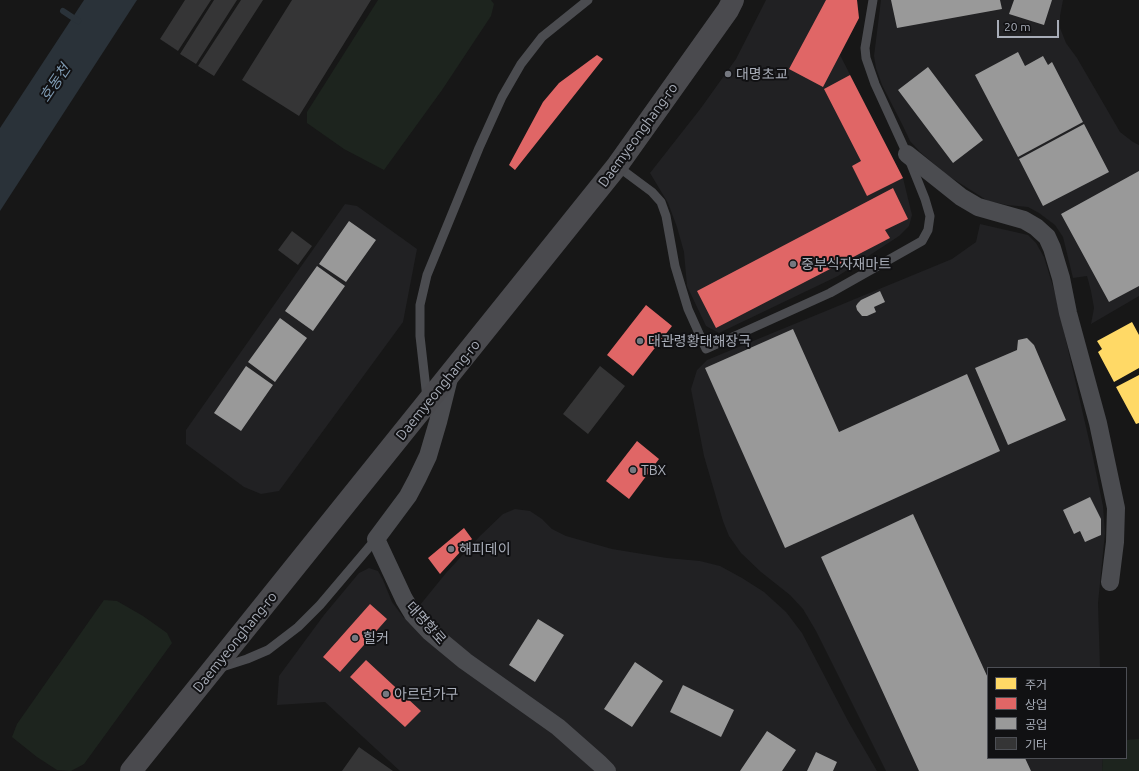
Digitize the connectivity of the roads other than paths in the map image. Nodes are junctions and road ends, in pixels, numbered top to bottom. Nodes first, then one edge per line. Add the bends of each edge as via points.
1 (588, 0) edge
2 (732, 0) edge
3 (873, 0) edge
4 (907, 154) junction
5 (617, 166) junction
6 (451, 374) junction
7 (427, 403) junction
8 (376, 539) junction
9 (1110, 582) dead end
10 (212, 671) junction
11 (131, 771) edge
12 (607, 771) edge

1 - 7 lane via 542,37 521,64 502,97 479,148 427,275 420,305 420,336
2 - 5 main road, Daemyeonghang-ro via 728,10
3 - 4 lane via 865,48 866,58
4 - 5 lane via 930,216 928,230 922,241 830,293 706,349 688,309 675,266 661,202 652,192
4 - 9 street via 961,197 978,206 1024,220 1047,237 1098,422 1116,508
5 - 6 main road, Daemyeonghang-ro
6 - 7 main road, Daemyeonghang-ro
6 - 8 street via 430,449 417,479 408,496
7 - 10 main road, Daemyeonghang-ro
8 - 10 lane via 298,627 268,650
8 - 12 street, 대명항로 via 404,599 413,614 430,632 465,661 558,727
10 - 11 main road, Daemyeonghang-ro

